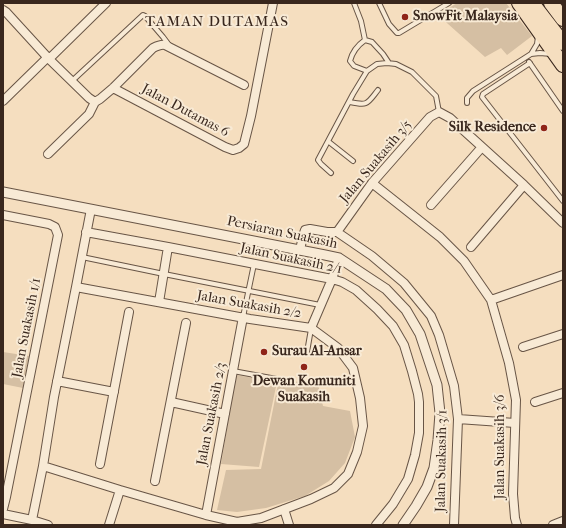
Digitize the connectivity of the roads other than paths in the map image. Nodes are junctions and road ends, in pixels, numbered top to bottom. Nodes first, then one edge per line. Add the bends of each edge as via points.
1 (106, 3) edge
2 (273, 3) edge
3 (354, 3) edge
4 (379, 3) edge
5 (449, 3) edge
6 (520, 3) edge
7 (532, 3) edge
8 (551, 3) edge
9 (3, 10) edge
10 (563, 19) edge
11 (540, 31) junction
12 (365, 40) junction
13 (170, 47) junction
14 (531, 54) junction
15 (561, 54) edge
16 (48, 58) junction
17 (526, 58) junction
18 (389, 63) junction
19 (530, 63) junction
20 (367, 71) junction
21 (72, 81) junction
22 (244, 85) dead end
23 (113, 88) junction
24 (378, 90) dead end
25 (3, 101) edge
26 (95, 102) junction
27 (350, 102) junction
28 (467, 102) dead end
29 (563, 111) edge
30 (439, 112) junction
31 (329, 142) junction
32 (482, 147) junction
33 (48, 154) dead end
34 (353, 161) dead end
35 (331, 173) dead end
36 (372, 183) junction
37 (524, 185) junction
38 (3, 192) edge
39 (563, 201) edge
40 (431, 205) dead end
41 (91, 209) junction
42 (3, 216) edge
43 (563, 223) edge
44 (86, 232) junction
45 (337, 232) junction
46 (168, 247) junction
47 (471, 247) dead end
48 (300, 250) junction
49 (82, 257) junction
50 (339, 258) junction
51 (254, 264) junction
52 (164, 274) junction
53 (563, 275) edge
54 (332, 279) junction
55 (76, 287) junction
56 (249, 291) junction
57 (491, 300) junction
58 (159, 302) junction
59 (320, 305) junction
60 (129, 312) dead end
61 (243, 317) junction
62 (186, 323) dead end
63 (311, 328) junction
64 (563, 334) edge
65 (523, 347) dead end
66 (307, 352) dead end
67 (233, 371) junction
68 (282, 380) dead end
69 (57, 382) junction
70 (114, 392) junction
71 (563, 393) edge
72 (171, 402) junction
73 (535, 402) dead end
74 (225, 414) junction
75 (458, 419) junction
76 (515, 423) junction
77 (100, 464) dead end
78 (43, 466) junction
79 (155, 481) dead end
80 (120, 490) junction
81 (3, 509) edge
82 (284, 509) junction
83 (3, 514) edge
84 (206, 515) junction
85 (32, 520) junction
86 (563, 521) edge
87 (48, 525) edge
88 (110, 525) edge
89 (289, 525) edge
90 (376, 525) edge
91 (403, 525) edge
92 (454, 525) edge
93 (517, 525) edge
94 (553, 525) edge

1 - 16 street
2 - 23 street, Jalan Dutamas 6 via 251,116 244,144 239,148 233,150 225,147
3 - 12 lane
4 - 5 lane via 388,24 399,33
6 - 11 highway
7 - 15 highway
8 - 10 highway
9 - 16 street
11 - 14 lane
11 - 15 highway
12 - 18 lane via 372,42
12 - 20 lane via 350,61 354,66
13 - 21 lane via 145,16 142,16
13 - 22 street
13 - 23 street via 161,44 153,48
14 - 15 lane
14 - 17 lane
16 - 21 street
16 - 25 street
17 - 19 lane
17 - 28 lane via 473,91
18 - 20 lane via 377,64
18 - 30 lane via 412,72 436,96
19 - 29 lane
19 - 39 lane via 482,96
20 - 27 lane
21 - 26 street
23 - 26 street
24 - 27 lane via 366,104
26 - 33 street via 89,114
27 - 31 lane
30 - 32 street via 450,118
30 - 36 street, Jalan Suakasih 3/5 via 430,117
31 - 34 lane
31 - 35 lane via 318,160
32 - 37 street
32 - 40 street
36 - 45 street, Jalan Suakasih 3/5
36 - 57 street, Jalan Suakasih 3/6 via 440,237 464,261
37 - 43 street
37 - 47 street
38 - 41 street, Persiaran Suakasih
41 - 44 street
41 - 48 street, Persiaran Suakasih
42 - 81 street, Jalan Suakasih 1/1 via 49,224 55,227 58,235
44 - 46 street, Jalan Suakasih 2/1
44 - 49 street
45 - 48 street, Jalan Suakasih 3/1 via 305,230
45 - 75 street, Jalan Suakasih 3/1 via 372,256 404,283 431,316 454,386
46 - 51 street, Jalan Suakasih 2/1
46 - 52 street
48 - 50 street, Persiaran Suakasih
49 - 52 lane
49 - 55 street
50 - 54 street
50 - 91 street, Persiaran Suakasih via 386,289 406,310 420,334 437,385 440,413 434,468 427,486
51 - 54 street, Jalan Suakasih 2/1
51 - 56 lane
52 - 56 lane
52 - 58 street
53 - 57 street
54 - 59 street
54 - 90 street, Jalan Suakasih 2/1 via 356,290 393,326 404,346 418,394 419,433 408,479
55 - 58 street, Jalan Suakasih 2/2
55 - 69 street
56 - 59 lane
56 - 61 lane
57 - 76 street, Jalan Suakasih 3/6 via 509,363 516,400
58 - 61 street, Jalan Suakasih 2/2
59 - 63 street
60 - 70 street
61 - 63 street, Jalan Suakasih 2/2
61 - 67 street, Jalan Suakasih 2/3
62 - 72 street
63 - 66 lane
63 - 82 street, Jalan Suakasih 2/2 via 338,348 353,368 360,398 362,426 357,452 348,474 334,488
64 - 65 street
67 - 68 lane
67 - 74 street, Jalan Suakasih 2/3
69 - 70 street
69 - 78 street
70 - 77 street
71 - 73 street
72 - 74 street
72 - 79 street
74 - 84 street, Jalan Suakasih 2/3
75 - 76 street
75 - 92 street, Jalan Suakasih 3/1
76 - 93 street, Jalan Suakasih 3/6 via 513,494
78 - 80 street, Jalan Suakasih 2/2
78 - 85 street
80 - 84 street, Jalan Suakasih 2/2
80 - 88 street
82 - 84 street, Jalan Suakasih 2/2 via 260,518 237,522
82 - 89 street
83 - 85 street
85 - 87 street
86 - 94 street

